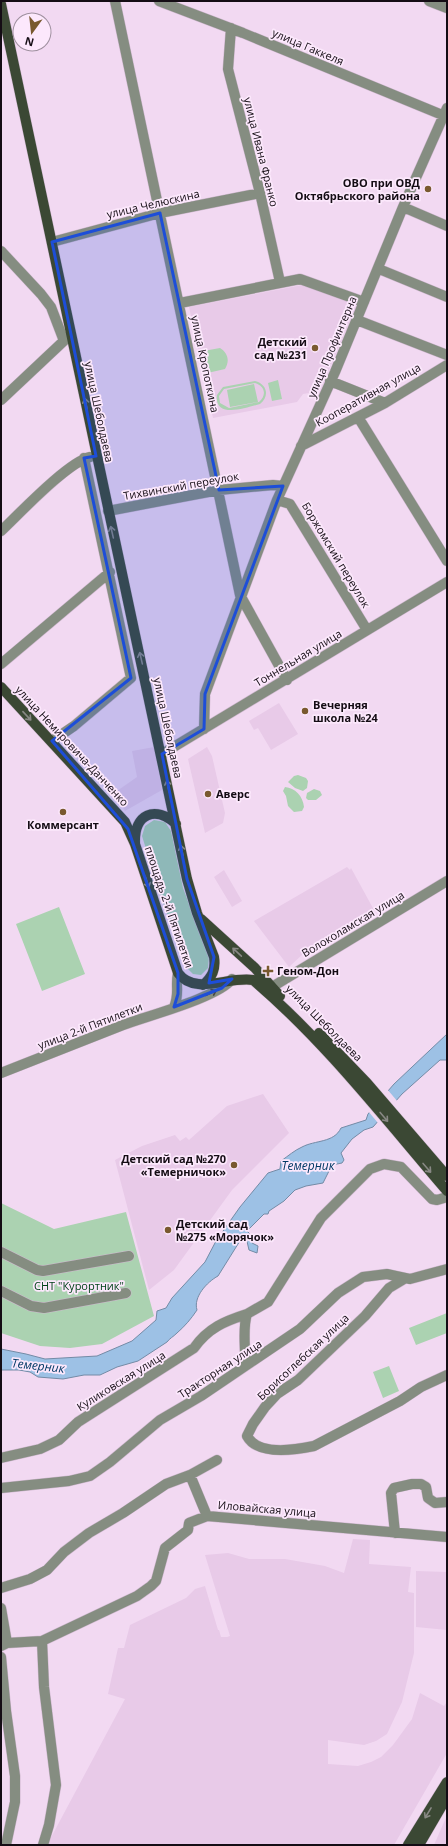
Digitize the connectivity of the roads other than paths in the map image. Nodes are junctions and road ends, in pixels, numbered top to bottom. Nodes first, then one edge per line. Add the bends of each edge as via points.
1 (115, 1) edge
2 (160, 1) edge
3 (429, 1) edge
4 (1, 4) edge
5 (447, 8) edge
6 (2, 16) edge
7 (231, 28) junction
8 (446, 114) edge
9 (260, 193) junction
10 (403, 207) junction
11 (160, 213) junction
12 (447, 226) edge
13 (52, 242) junction
14 (1, 251) edge
15 (379, 269) junction
16 (280, 282) junction
17 (447, 297) edge
18 (364, 302) junction
19 (180, 303) junction
20 (357, 320) junction
21 (68, 338) junction
22 (447, 356) edge
23 (445, 369) edge
24 (330, 381) junction
25 (2, 398) edge
26 (385, 403) junction
27 (358, 417) junction
28 (301, 446) junction
29 (96, 456) junction
30 (84, 458) junction
31 (283, 486) junction
32 (219, 490) junction
33 (277, 500) junction
34 (108, 511) junction
35 (1, 531) edge
36 (447, 562) edge
37 (110, 572) junction
38 (447, 582) edge
39 (240, 595) junction
40 (368, 630) junction
41 (1, 664) edge
42 (287, 680) junction
43 (1, 687) edge
44 (204, 729) junction
45 (52, 741) junction
46 (162, 754) junction
47 (125, 822) joint
48 (176, 824) junction
49 (135, 844) junction
50 (447, 881) edge
51 (198, 916) junction
52 (178, 973) junction
53 (232, 979) junction
54 (203, 985) junction
55 (267, 986) junction
56 (187, 1003) junction
57 (174, 1008) junction
58 (1, 1073) edge
59 (412, 1143) junction
60 (447, 1176) edge
61 (447, 1191) edge
62 (447, 1197) edge
63 (1, 1252) edge
64 (129, 1256) dead end
65 (447, 1269) edge
66 (404, 1279) junction
67 (1, 1291) edge
68 (126, 1293) dead end
69 (247, 1314) junction
70 (245, 1366) junction
71 (447, 1375) edge
72 (1, 1458) edge
73 (217, 1460) dead end
74 (190, 1475) junction
75 (1, 1488) edge
76 (447, 1502) edge
77 (207, 1516) junction
78 (395, 1533) junction
79 (447, 1536) edge
80 (1, 1588) edge
81 (1, 1608) edge
82 (42, 1641) junction
83 (4, 1644) edge
84 (1, 1657) edge
85 (447, 1782) edge
86 (447, 1798) edge
87 (6, 1845) edge
88 (43, 1845) edge
89 (408, 1845) edge
90 (418, 1845) edge

1 - 11 street, улица Кропоткина
2 - 7 street, улица Гаккеля
3 - 5 street
4 - 6 main road, улица Шеболдаева
6 - 13 main road, улица Шеболдаева
7 - 8 street, улица Гаккеля
7 - 9 street, улица Ивана Франко via 228,69
8 - 10 street, улица Профинтерна
9 - 11 street, улица Челюскина
9 - 16 street, улица Ивана Франко
10 - 12 street
10 - 15 street, улица Профинтерна
11 - 13 street, улица Челюскина
11 - 19 street, улица Кропоткина
13 - 21 main road, улица Шеболдаева
14 - 21 street via 41,294
15 - 17 street
15 - 18 street, улица Профинтерна
16 - 18 street via 300,279
16 - 19 street
18 - 20 street, улица Профинтерна
19 - 32 street, улица Кропоткина
20 - 22 street
20 - 24 street, улица Профинтерна
21 - 25 street
29 -> 21 main road, улица Шеболдаева
23 - 26 street, Кооперативная улица
24 - 26 street
24 - 28 street, улица Профинтерна
26 - 27 street, Кооперативная улица
27 - 28 street, Кооперативная улица
27 - 36 street
28 - 31 street, улица Профинтерна
29 - 30 street
29 - 34 main road, улица Шеболдаева
30 - 35 street via 70,467
30 - 37 street
31 - 32 street, Тихвинский переулок
31 - 33 street, улица Профинтерна
32 - 34 street, Тихвинский переулок
32 - 39 street, улица Кропоткина
33 - 39 street, улица Профинтерна
33 - 40 street, Боржомский переулок via 290,504
46 -> 34 main road, улица Шеболдаева
37 - 41 street
37 - 45 street via 131,678
38 - 40 street, Тоннельная улица
39 - 42 street
39 - 44 street via 205,694
40 - 42 street, Тоннельная улица
42 - 44 street, Тоннельная улица
43 -> 45 main road, улица Немировича-Данченко
44 - 46 street, Тоннельная улица
45 - 47 main road, улица Немировича-Данченко
48 -> 46 main road, улица Шеболдаева
47 - 49 main road, площадь 2-й Пятилетки
48 - 49 main road, площадь 2-й Пятилетки via 164,815 146,816 141,819 136,830
51 -> 48 main road via 187,879
49 -> 52 main road, площадь 2-й Пятилетки
50 - 55 street, Волоколамская улица
51 - 54 main road via 210,942 215,964 210,978
55 -> 51 main road
52 - 54 main road, площадь 2-й Пятилетки via 187,982
52 - 57 street via 178,994
53 - 54 main road, площадь 2-й Пятилетки
53 - 55 main road, площадь 2-й Пятилетки via 253,980
56 -> 53 street, улица 2-й Пятилетки via 228,985
54 - 56 street, улица 2-й Пятилетки
55 - 59 main road, улица Шеболдаева via 320,1034
56 - 57 street, улица 2-й Пятилетки
57 - 58 street, улица 2-й Пятилетки
59 - 60 main road
59 -> 61 main road
62 - 69 street, Куликовская улица via 432,1199 401,1167 384,1164 370,1169 321,1218 268,1302
63 - 64 street via 43,1271
65 - 66 street, Тракторная улица
66 - 70 street, Тракторная улица via 387,1274 363,1277 338,1293 300,1330
66 - 71 street, Борисоглебская улица via 389,1288 365,1316 303,1375 277,1394 265,1407 247,1436 257,1447 266,1450 314,1446
67 - 68 street via 31,1306 44,1308
69 - 70 street via 244,1324
69 - 72 street, Куликовская улица via 211,1329 194,1348 78,1422 59,1440 40,1449
70 - 75 street, Тракторная улица via 160,1420 90,1476 69,1481
73 - 74 street
74 - 77 street
74 - 80 street via 166,1484 89,1532 46,1570 30,1579
76 - 78 street via 434,1503 428,1498 426,1487 421,1484 394,1488 391,1493
77 - 78 street, Иловайская улица
77 - 82 street, Иловайская улица via 189,1523 188,1530 165,1548 156,1581 151,1586 137,1596
78 - 79 street, Иловайская улица
81 - 83 street, Иловайская улица
82 - 83 street, Иловайская улица
82 - 88 street via 44,1687 56,1785
84 - 87 street via 15,1776 15,1802
85 -> 89 main road
86 - 90 main road

